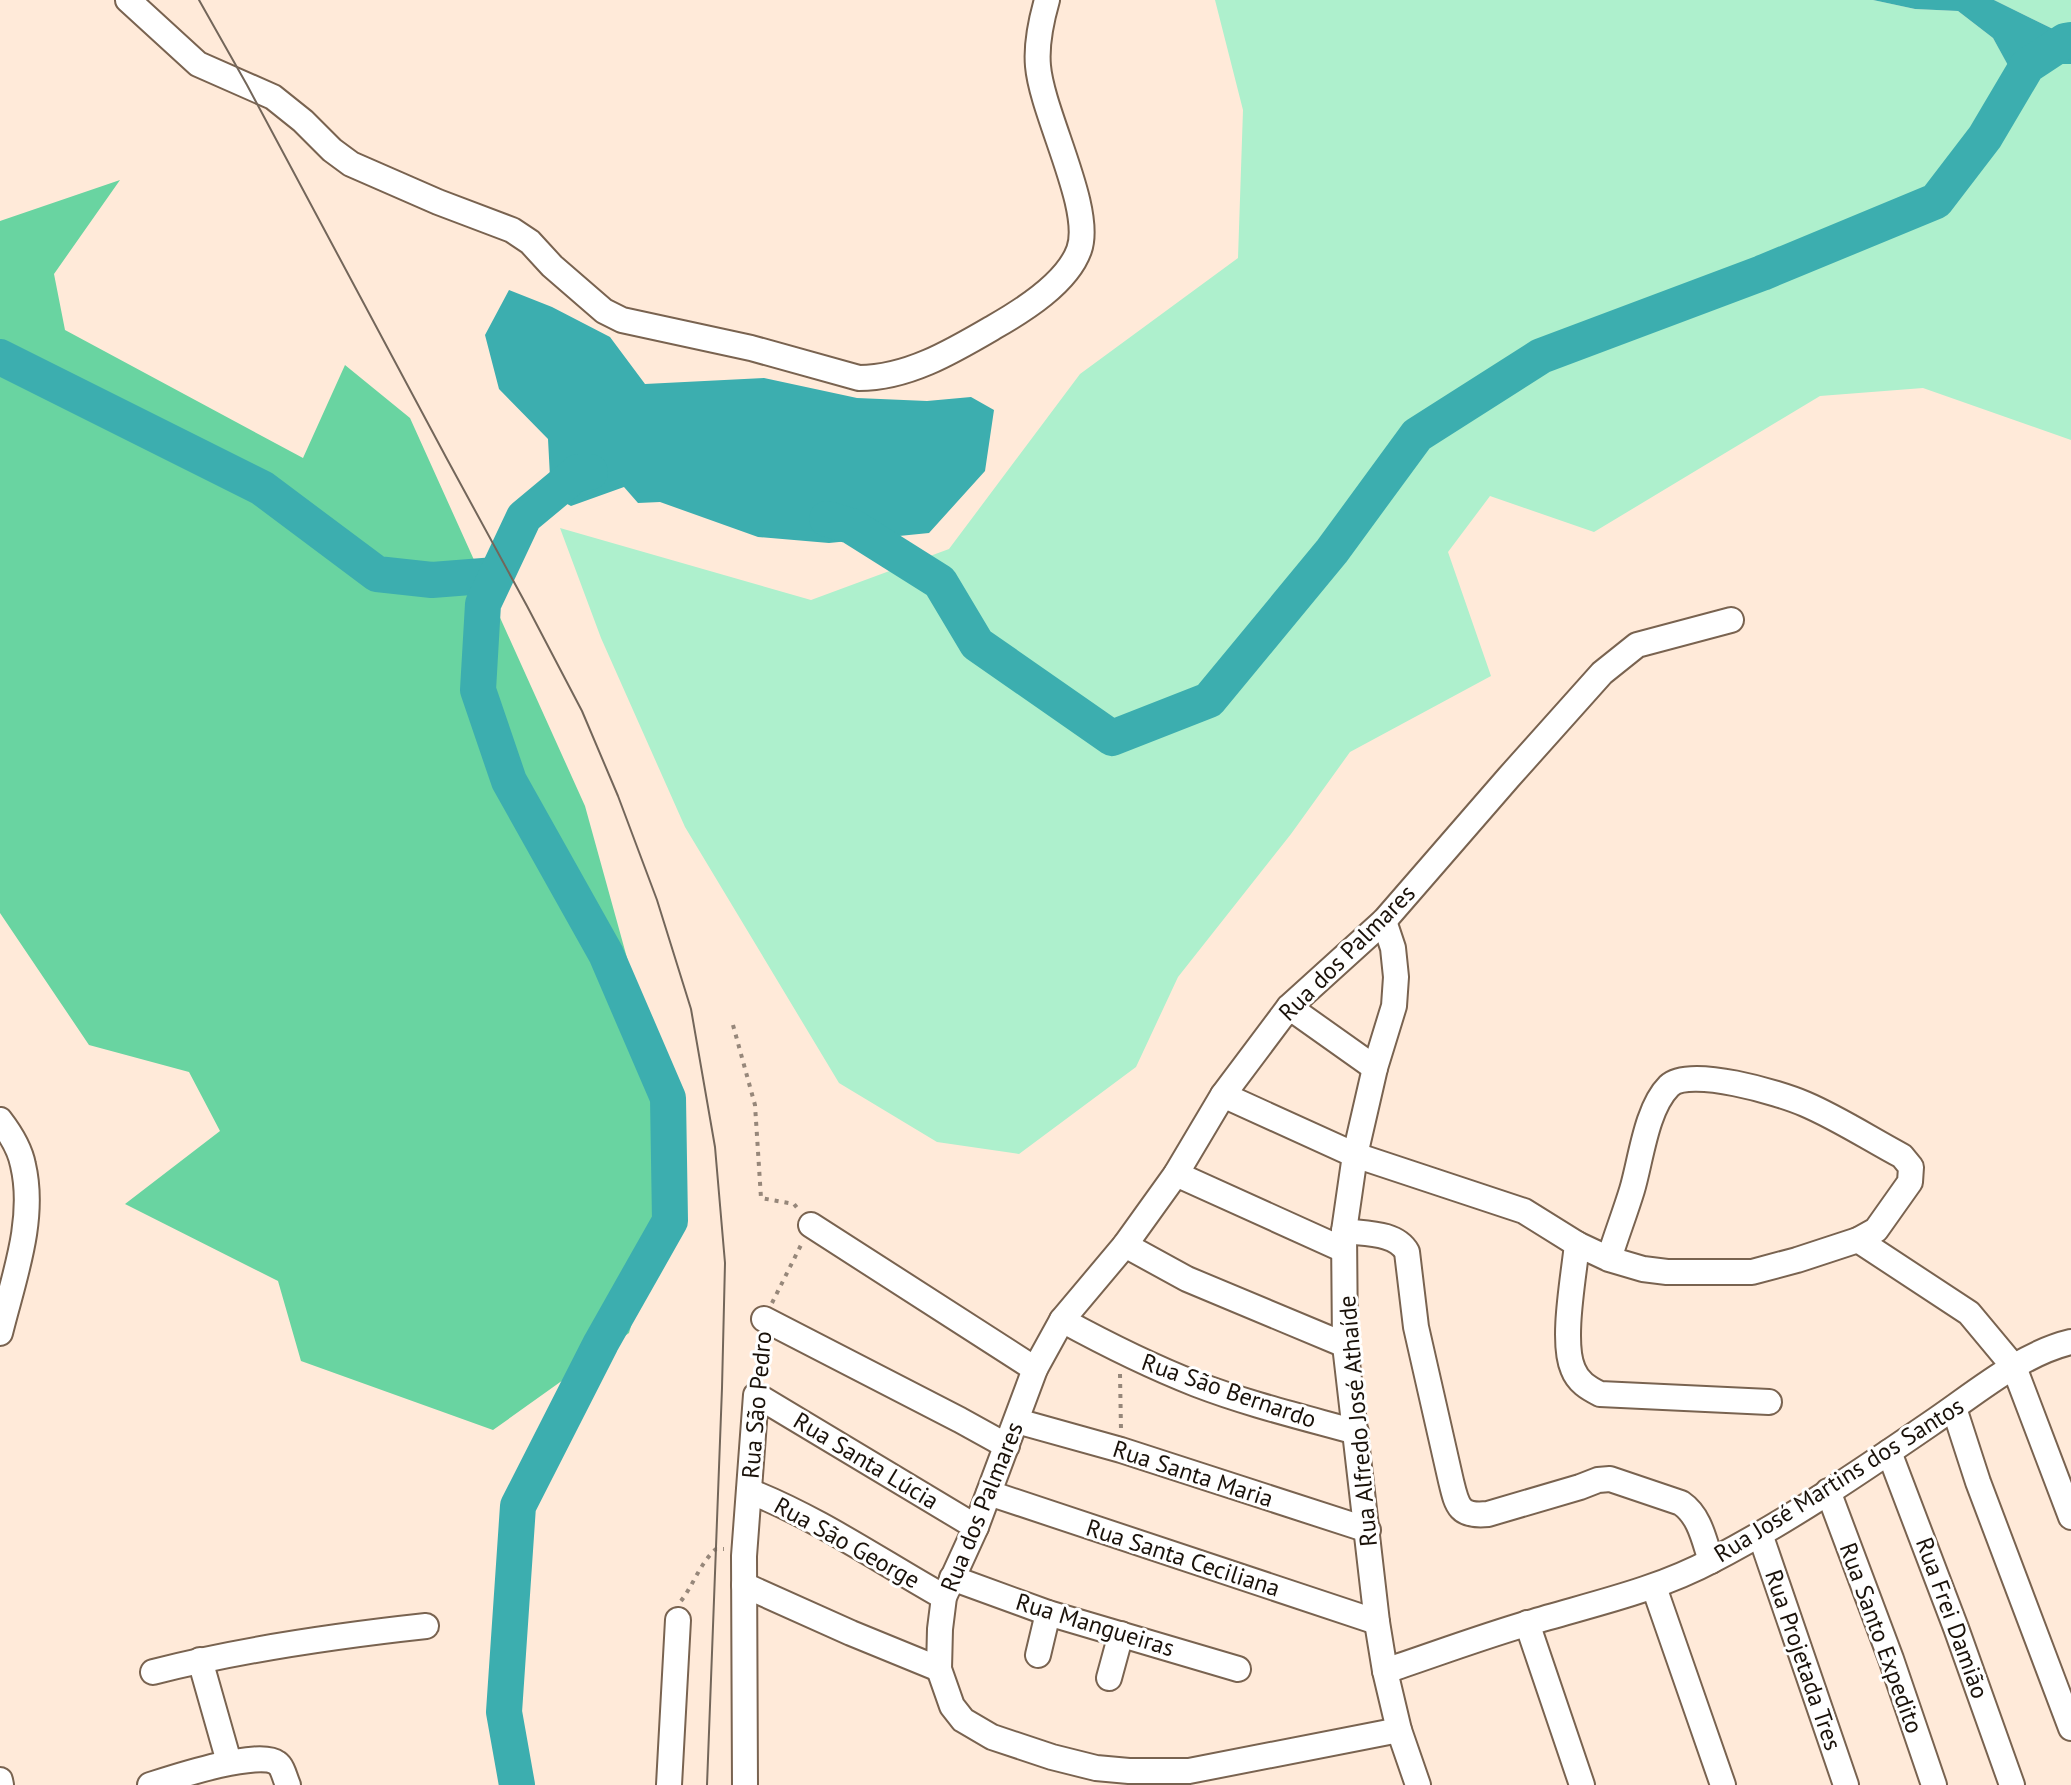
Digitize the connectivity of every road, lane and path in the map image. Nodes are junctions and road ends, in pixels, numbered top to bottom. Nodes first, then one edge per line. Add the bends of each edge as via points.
1 (128, 0) edge
2 (1047, 0) edge
3 (1731, 620) dead end
4 (1384, 921) junction
5 (1289, 1007) junction
6 (733, 1025) dead end
7 (1375, 1068) junction
8 (1223, 1095) junction
9 (0, 1120) edge
10 (1355, 1155) junction
11 (1176, 1174) junction
12 (811, 1225) junction
13 (1344, 1240) junction
14 (1858, 1240) junction
15 (1577, 1244) junction
16 (1125, 1245) junction
17 (1609, 1259) junction
18 (764, 1319) junction
19 (1062, 1320) junction
20 (0, 1333) edge
21 (2071, 1342) edge
22 (1345, 1345) junction
23 (1120, 1352) junction
24 (2014, 1367) junction
25 (1035, 1369) junction
26 (756, 1395) junction
27 (1769, 1402) dead end
28 (1954, 1408) junction
29 (1017, 1421) junction
30 (1356, 1432) junction
31 (1007, 1446) junction
32 (1121, 1450) junction
33 (1889, 1452) junction
34 (749, 1491) junction
35 (1828, 1491) junction
36 (989, 1493) junction
37 (2071, 1517) edge
38 (976, 1527) junction
39 (1368, 1530) junction
40 (1760, 1534) junction
41 (744, 1556) junction
42 (1711, 1561) junction
43 (744, 1585) junction
44 (1654, 1587) junction
45 (948, 1588) junction
46 (1048, 1613) junction
47 (678, 1620) joint
48 (1377, 1622) junction
49 (1527, 1623) junction
50 (426, 1626) dead end
51 (1121, 1634) junction
52 (1038, 1655) dead end
53 (200, 1660) junction
54 (939, 1669) junction
55 (1238, 1669) dead end
56 (153, 1672) dead end
57 (1109, 1678) dead end
58 (1386, 1679) junction
59 (2071, 1728) edge
60 (1399, 1730) junction
61 (229, 1762) junction
62 (1189, 1778) edge
63 (150, 1785) edge
64 (288, 1785) edge
65 (669, 1785) edge
66 (745, 1785) edge
67 (1418, 1785) edge
68 (1582, 1785) edge
69 (1723, 1785) edge
70 (1846, 1785) edge
71 (1934, 1785) edge
72 (2012, 1785) edge

1 - 2 street via 198,64 273,97 351,164 512,230 604,311 622,320 751,348 842,375 876,378 936,359 1024,310 1069,267 1080,249 1078,202 1038,69
3 - 4 street, Rua dos Palmares via 1637,645 1602,673
4 - 5 street, Rua dos Palmares
4 - 7 street, Rua Alfredo José Athaíde via 1396,977 1394,1006
5 - 7 street
5 - 8 street, Rua dos Palmares
6 - 12 path via 755,1105 761,1198 794,1204
7 - 10 street, Rua Alfredo José Athaíde
8 - 10 street
8 - 11 street, Rua dos Palmares
9 - 20 street via 23,1163 27,1191 24,1232
10 - 13 street, Rua Alfredo José Athaíde
10 - 15 street via 1524,1211
11 - 13 street
11 - 16 street, Rua dos Palmares
12 - 18 path, Rua São Pedro
12 - 25 street
13 - 22 street, Rua Alfredo José Athaíde
13 - 42 street via 1394,1239 1407,1252 1416,1327 1456,1503 1464,1512 1488,1514 1610,1479 1689,1509
14 - 17 street via 1752,1272 1667,1272
14 - 17 street via 1876,1230 1910,1182 1911,1167 1902,1156 1804,1103 1742,1084 1682,1080 1668,1087 1651,1118
14 - 24 street via 1969,1313
15 - 17 street
15 - 27 street via 1569,1354 1587,1388 1600,1394
16 - 19 street, Rua dos Palmares
16 - 22 street via 1187,1279
18 - 26 path, Rua São Pedro
18 - 31 street
19 - 23 street, Rua São Bernardo
19 - 25 street, Rua dos Palmares
21 - 24 street, Rua José Martins dos Santos
22 - 30 street, Rua Alfredo José Athaíde
23 - 30 street, Rua São Bernardo via 1246,1402
23 - 32 path
24 - 28 street, Rua José Martins dos Santos
24 - 37 street
25 - 29 street, Rua dos Palmares
26 - 34 street, Rua São Pedro
26 - 38 street, Rua Santa Lúcia
28 - 33 street, Rua José Martins dos Santos
28 - 59 street
29 - 31 street, Rua dos Palmares
29 - 32 street, Rua Santa Maria
30 - 39 street, Rua Alfredo José Athaíde
31 - 36 street, Rua dos Palmares
32 - 39 street, Rua Santa Maria
33 - 35 street, Rua José Martins dos Santos
33 - 72 street, Rua Frei Damião
34 - 41 street, Rua São Pedro
34 - 45 street, Rua São George
35 - 40 street, Rua José Martins dos Santos
35 - 71 street, Rua Santo Expedito
36 - 38 street, Rua dos Palmares
36 - 48 street, Rua Santa Ceciliana
38 - 45 street, Rua dos Palmares
39 - 48 street, Rua Alfredo José Athaíde
40 - 42 street, Rua José Martins dos Santos
40 - 70 street, Rua Projetada Tres
41 - 43 street, Rua São Pedro
41 - 47 path via 737,1549 716,1549 706,1558 679,1604
42 - 44 street, Rua José Martins dos Santos
43 - 54 street
43 - 66 street, Rua São Pedro
44 - 49 street, Rua José Martins dos Santos
44 - 69 street
45 - 46 street, Rua Mangueiras
45 - 54 street, Rua dos Palmares
46 - 51 street, Rua Mangueiras
46 - 52 street
47 - 65 street
48 - 58 street, Rua Alfredo José Athaíde
49 - 58 street, Rua José Martins dos Santos
49 - 68 street
50 - 53 street
51 - 55 street, Rua Mangueiras
51 - 57 street
53 - 56 street
53 - 61 street
54 - 62 street, Rua dos Palmares via 952,1706 963,1720 992,1737 1096,1768
58 - 60 street, Rua Alfredo José Athaíde
60 - 62 street, Rua dos Palmares
60 - 67 street, Rua Alfredo José Athaíde
61 - 63 street
61 - 64 street via 275,1761

